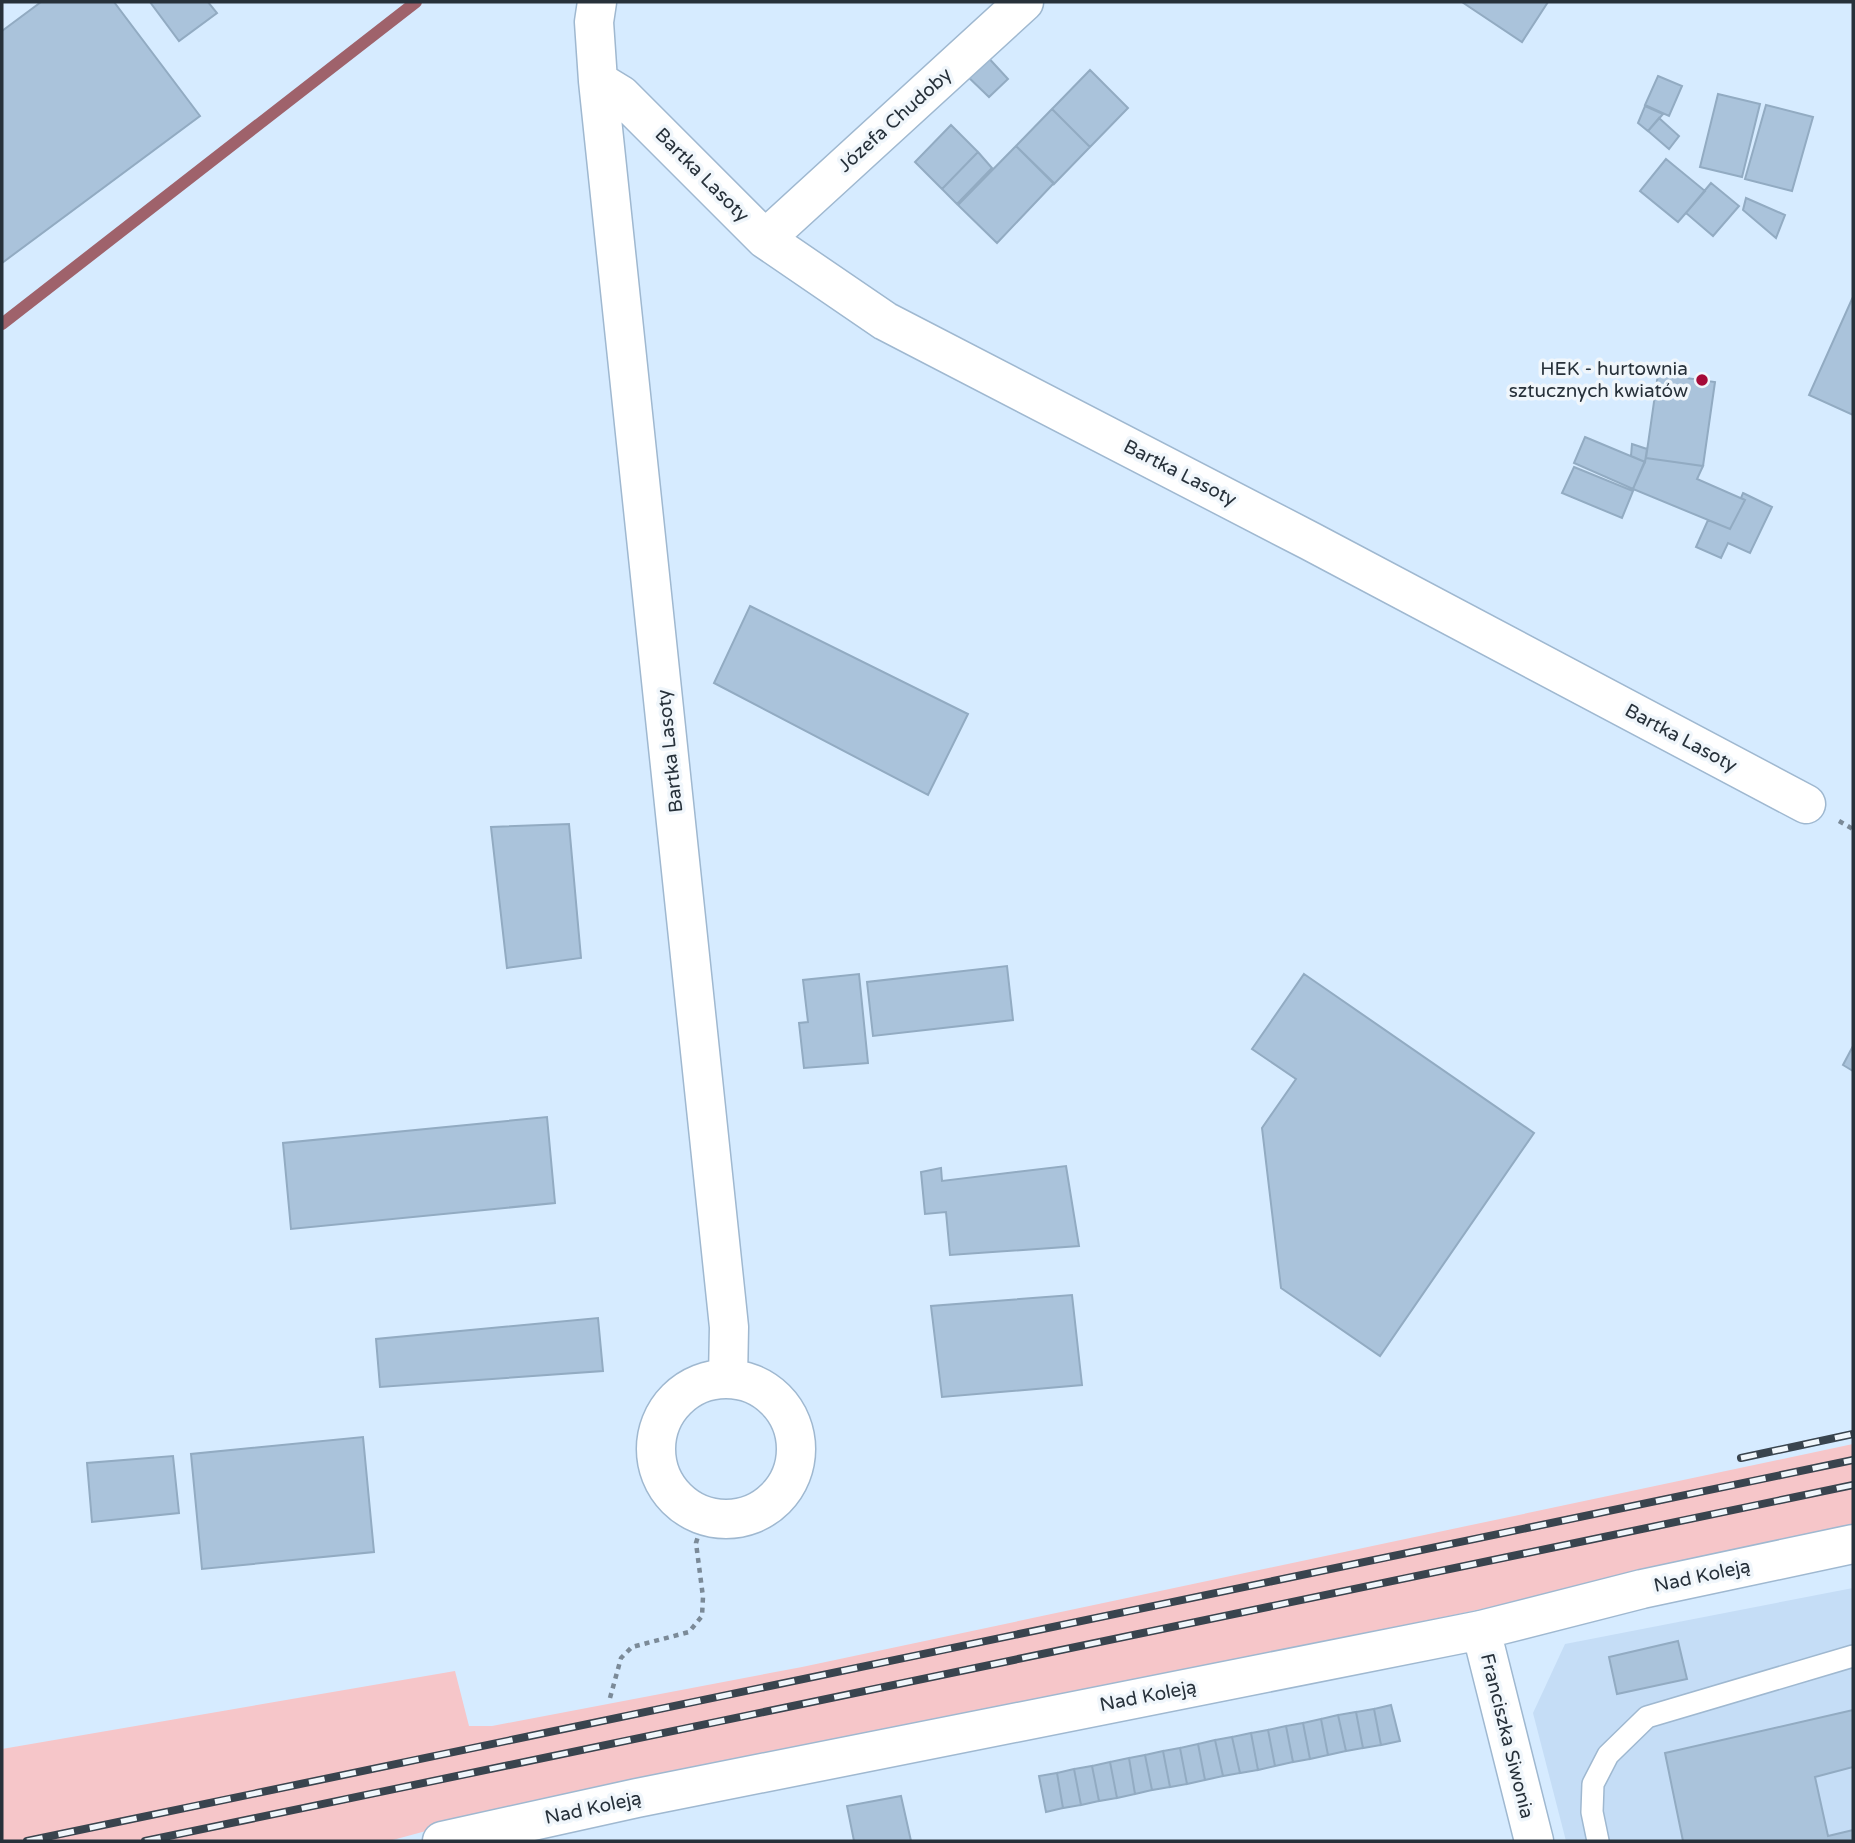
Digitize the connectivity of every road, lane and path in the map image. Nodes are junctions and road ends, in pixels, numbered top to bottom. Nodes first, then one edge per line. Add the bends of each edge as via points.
1 (597, 2) edge
2 (1024, 2) edge
3 (598, 81) junction
4 (765, 239) junction
5 (1806, 804) dead end
6 (727, 1379) junction
7 (704, 1516) junction
8 (1853, 1544) edge
9 (1481, 1630) junction
10 (1853, 1656) edge
11 (610, 1698) dead end
12 (442, 1841) edge
13 (1534, 1841) edge
14 (1598, 1841) edge

1 - 3 street, Bartka Lasoty
2 - 4 street, Józefa Chudoby
3 - 4 street, Bartka Lasoty via 621,95
3 - 6 street, Bartka Lasoty via 729,1327
4 - 5 street, Bartka Lasoty via 886,321
6 - 7 street via 686,1392 670,1407 657,1437 657,1460 664,1480 684,1506
6 - 7 street via 760,1387 784,1409 796,1440 796,1461 783,1492 757,1513 737,1519
7 - 11 path via 696,1543 702,1616 689,1632 632,1647 621,1658
8 - 9 street, Nad Koleją via 1642,1589
9 - 12 street, Nad Koleją
9 - 13 street, Franciszka Siwonia
10 - 14 lane via 1647,1717 1608,1755 1593,1784

